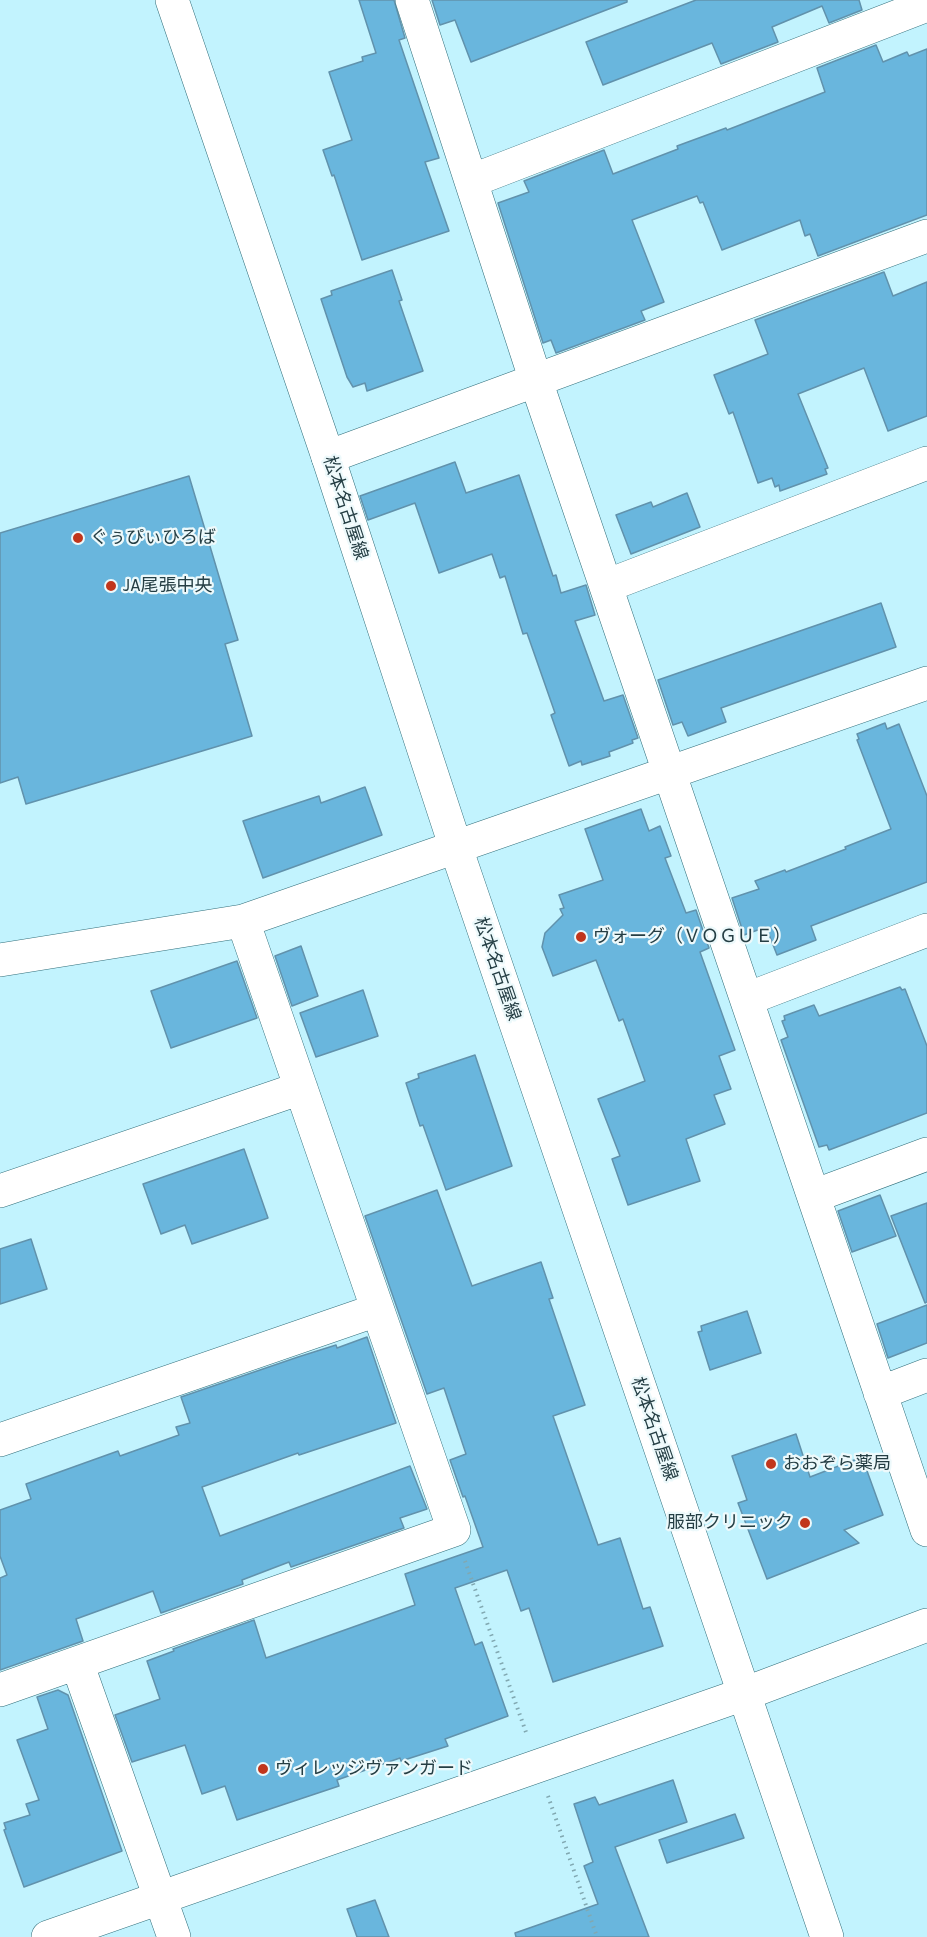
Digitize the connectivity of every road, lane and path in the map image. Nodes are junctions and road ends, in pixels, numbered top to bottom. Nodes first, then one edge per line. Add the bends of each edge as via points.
1 (172, 0) edge
2 (412, 0) edge
3 (927, 5) edge
4 (471, 181) junction
5 (927, 236) edge
6 (536, 381) junction
7 (328, 457) junction
8 (927, 463) edge
9 (606, 586) junction
10 (927, 682) edge
11 (669, 772) junction
12 (456, 848) junction
13 (243, 921) junction
14 (927, 930) edge
15 (0, 960) edge
16 (747, 999) junction
17 (301, 1088) junction
18 (927, 1154) edge
19 (0, 1191) edge
20 (814, 1196) junction
21 (377, 1310) junction
22 (927, 1375) edge
23 (880, 1393) junction
24 (0, 1440) edge
25 (454, 1530) junction
26 (927, 1530) edge
27 (927, 1625) edge
28 (77, 1663) junction
29 (0, 1690) edge
30 (744, 1694) junction
31 (538, 1766) junction
32 (160, 1898) junction
33 (48, 1937) edge
34 (174, 1937) edge
35 (597, 1937) edge
36 (827, 1937) edge

1 - 7 street, 松本名古屋線
2 - 4 street
3 - 4 street
4 - 6 street
5 - 6 street
6 - 7 street
6 - 9 street
7 - 12 street, 松本名古屋線
8 - 9 street
9 - 11 street
10 - 11 street
11 - 12 street
11 - 16 street
12 - 13 street
12 - 30 street, 松本名古屋線
13 - 15 street
13 - 17 street
14 - 16 street
16 - 20 street
17 - 19 street
17 - 21 street
18 - 20 street
20 - 23 street
21 - 24 street
21 - 25 street
22 - 23 street
23 - 26 street
25 - 28 street
25 - 31 path
27 - 30 street
28 - 29 street
28 - 32 street
30 - 31 street
30 - 36 street, 松本名古屋線
31 - 32 street
31 - 35 path
32 - 33 street
32 - 34 street

